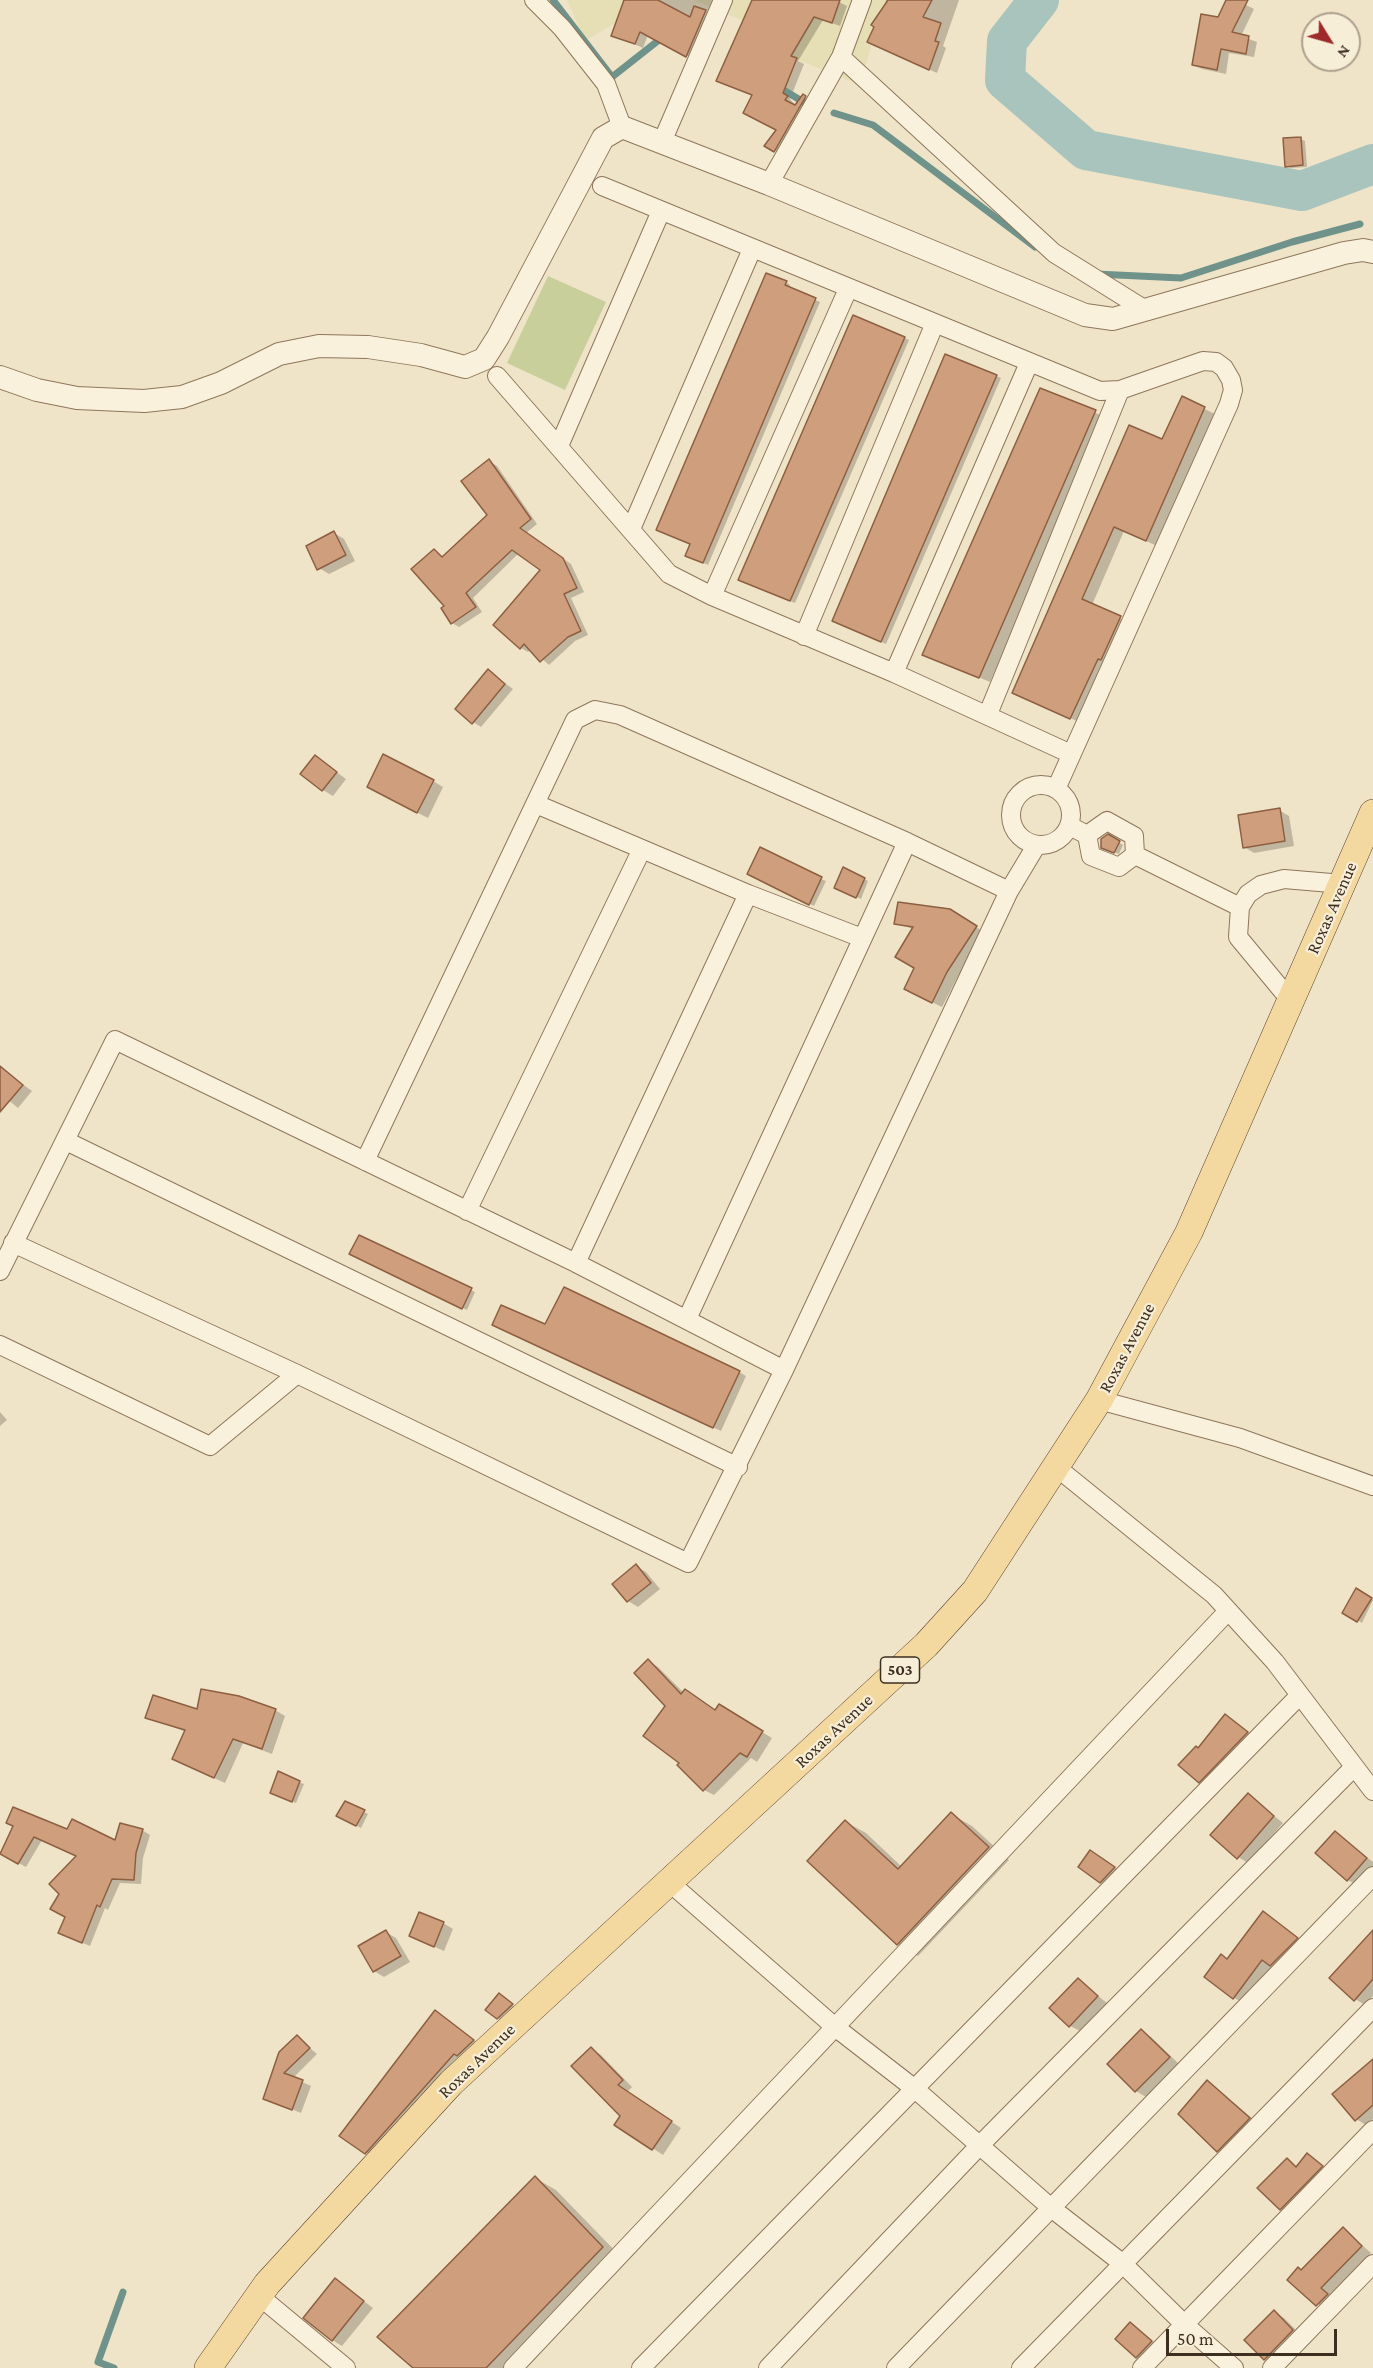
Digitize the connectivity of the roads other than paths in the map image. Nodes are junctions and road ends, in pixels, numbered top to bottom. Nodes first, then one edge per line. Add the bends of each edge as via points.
1 (534, 0) edge
2 (723, 0) edge
3 (862, 0) edge
4 (841, 57) junction
5 (622, 127) junction
6 (662, 142) junction
7 (769, 184) junction
8 (602, 186) dead end
9 (661, 211) junction
10 (752, 249) junction
11 (1373, 252) edge
12 (848, 289) junction
13 (1147, 311) junction
14 (935, 323) junction
15 (1029, 363) junction
16 (498, 376) dead end
17 (0, 377) edge
18 (1120, 390) junction
19 (559, 446) junction
20 (631, 529) junction
21 (712, 596) junction
22 (804, 636) junction
23 (894, 673) junction
24 (988, 714) junction
25 (1071, 754) junction
26 (1056, 789) junction
27 (536, 804) junction
28 (1373, 813) edge
29 (1070, 826) junction
30 (1087, 835) junction
31 (907, 843) junction
32 (1036, 846) junction
33 (642, 849) junction
34 (1135, 855) junction
35 (1343, 884) junction
36 (1009, 891) junction
37 (748, 894) junction
38 (1240, 908) junction
39 (862, 938) junction
40 (1291, 1001) junction
41 (66, 1141) junction
42 (365, 1161) junction
43 (467, 1211) junction
44 (13, 1243) junction
45 (576, 1263) junction
46 (0, 1270) edge
47 (687, 1318) junction
48 (0, 1345) edge
49 (784, 1370) junction
50 (297, 1374) junction
51 (1099, 1400) junction
52 (1055, 1466) junction
53 (738, 1467) junction
54 (1373, 1486) edge
55 (1228, 1611) junction
56 (1299, 1696) junction
57 (1354, 1767) junction
58 (1373, 1791) edge
59 (1373, 1876) edge
60 (669, 1882) junction
61 (1373, 2008) edge
62 (835, 2027) junction
63 (915, 2089) junction
64 (1373, 2130) edge
65 (980, 2145) junction
66 (1050, 2207) junction
67 (1122, 2263) junction
68 (1373, 2264) edge
69 (258, 2295) junction
70 (1184, 2324) junction
71 (208, 2368) edge
72 (346, 2368) edge
73 (513, 2368) edge
74 (641, 2368) edge
75 (768, 2368) edge
76 (896, 2368) edge
77 (1022, 2368) edge
78 (1142, 2368) edge
79 (1234, 2368) edge
80 (1272, 2368) edge

1 - 5 street via 562,28 606,84
2 - 6 street
3 - 4 street
4 - 7 street
4 - 13 street via 1054,253
5 - 6 street
5 - 17 street via 603,138 484,359 465,367 368,347 319,346 279,354 221,383 182,397 144,401 77,398
6 - 7 street
7 - 13 street via 1085,315 1113,319
8 - 9 street
9 - 10 street
9 - 19 street
10 - 12 street
10 - 20 street
11 - 13 street via 1344,253
12 - 14 street
12 - 21 street
14 - 15 street
14 - 22 street
15 - 18 street via 1100,391
15 - 23 street
16 - 19 street
18 - 24 street
18 - 25 street via 1203,361 1216,362 1224,368 1233,390
19 - 20 street
20 - 21 street via 669,574
21 - 22 street
22 - 23 street
23 - 24 street
24 - 25 street
25 - 26 street
26 - 29 street via 1070,805
26 - 32 street via 1036,785 1018,796 1012,805 1012,826 1026,842
27 - 31 street via 575,720 595,710 620,715
27 - 33 street
27 - 42 street
28 - 35 main road, Roxas Avenue / 503
29 - 30 street
29 - 32 street via 1057,842
30 - 34 street via 1091,856 1119,867
30 - 34 street via 1107,821 1134,836
31 - 36 street
31 - 39 street
32 - 36 street
33 - 37 street
33 - 43 street
34 - 38 street
35 - 38 street via 1284,879 1261,885 1248,894
35 - 40 main road, Roxas Avenue / 503
36 - 49 street
37 - 39 street
37 - 45 street
38 - 40 street via 1238,937
39 - 47 street
40 - 51 main road, Roxas Avenue / 503 via 1189,1232
41 - 42 street via 115,1040
41 - 44 street
41 - 53 street
42 - 43 street
43 - 45 street
44 - 46 street
44 - 50 street
45 - 47 street
47 - 49 street
48 - 50 street via 210,1446
49 - 53 street
50 - 53 street via 688,1563
51 - 52 main road, Roxas Avenue / 503
51 - 54 street via 1240,1438
52 - 55 street via 1214,1594
52 - 60 main road, Roxas Avenue / 503 via 975,1590 926,1646
55 - 56 street via 1275,1662
55 - 62 street
56 - 57 street
56 - 63 street
57 - 58 street
57 - 65 street
59 - 66 street
60 - 62 street
60 - 69 main road, Roxas Avenue / 503 via 451,2083
61 - 67 street
62 - 63 street
62 - 73 street
63 - 65 street
63 - 74 street
64 - 70 street
65 - 66 street
65 - 75 street
66 - 67 street
66 - 76 street
67 - 70 street
67 - 77 street
68 - 80 street
69 - 71 main road, Roxas Avenue / 503
69 - 72 street
70 - 78 street
70 - 79 street

